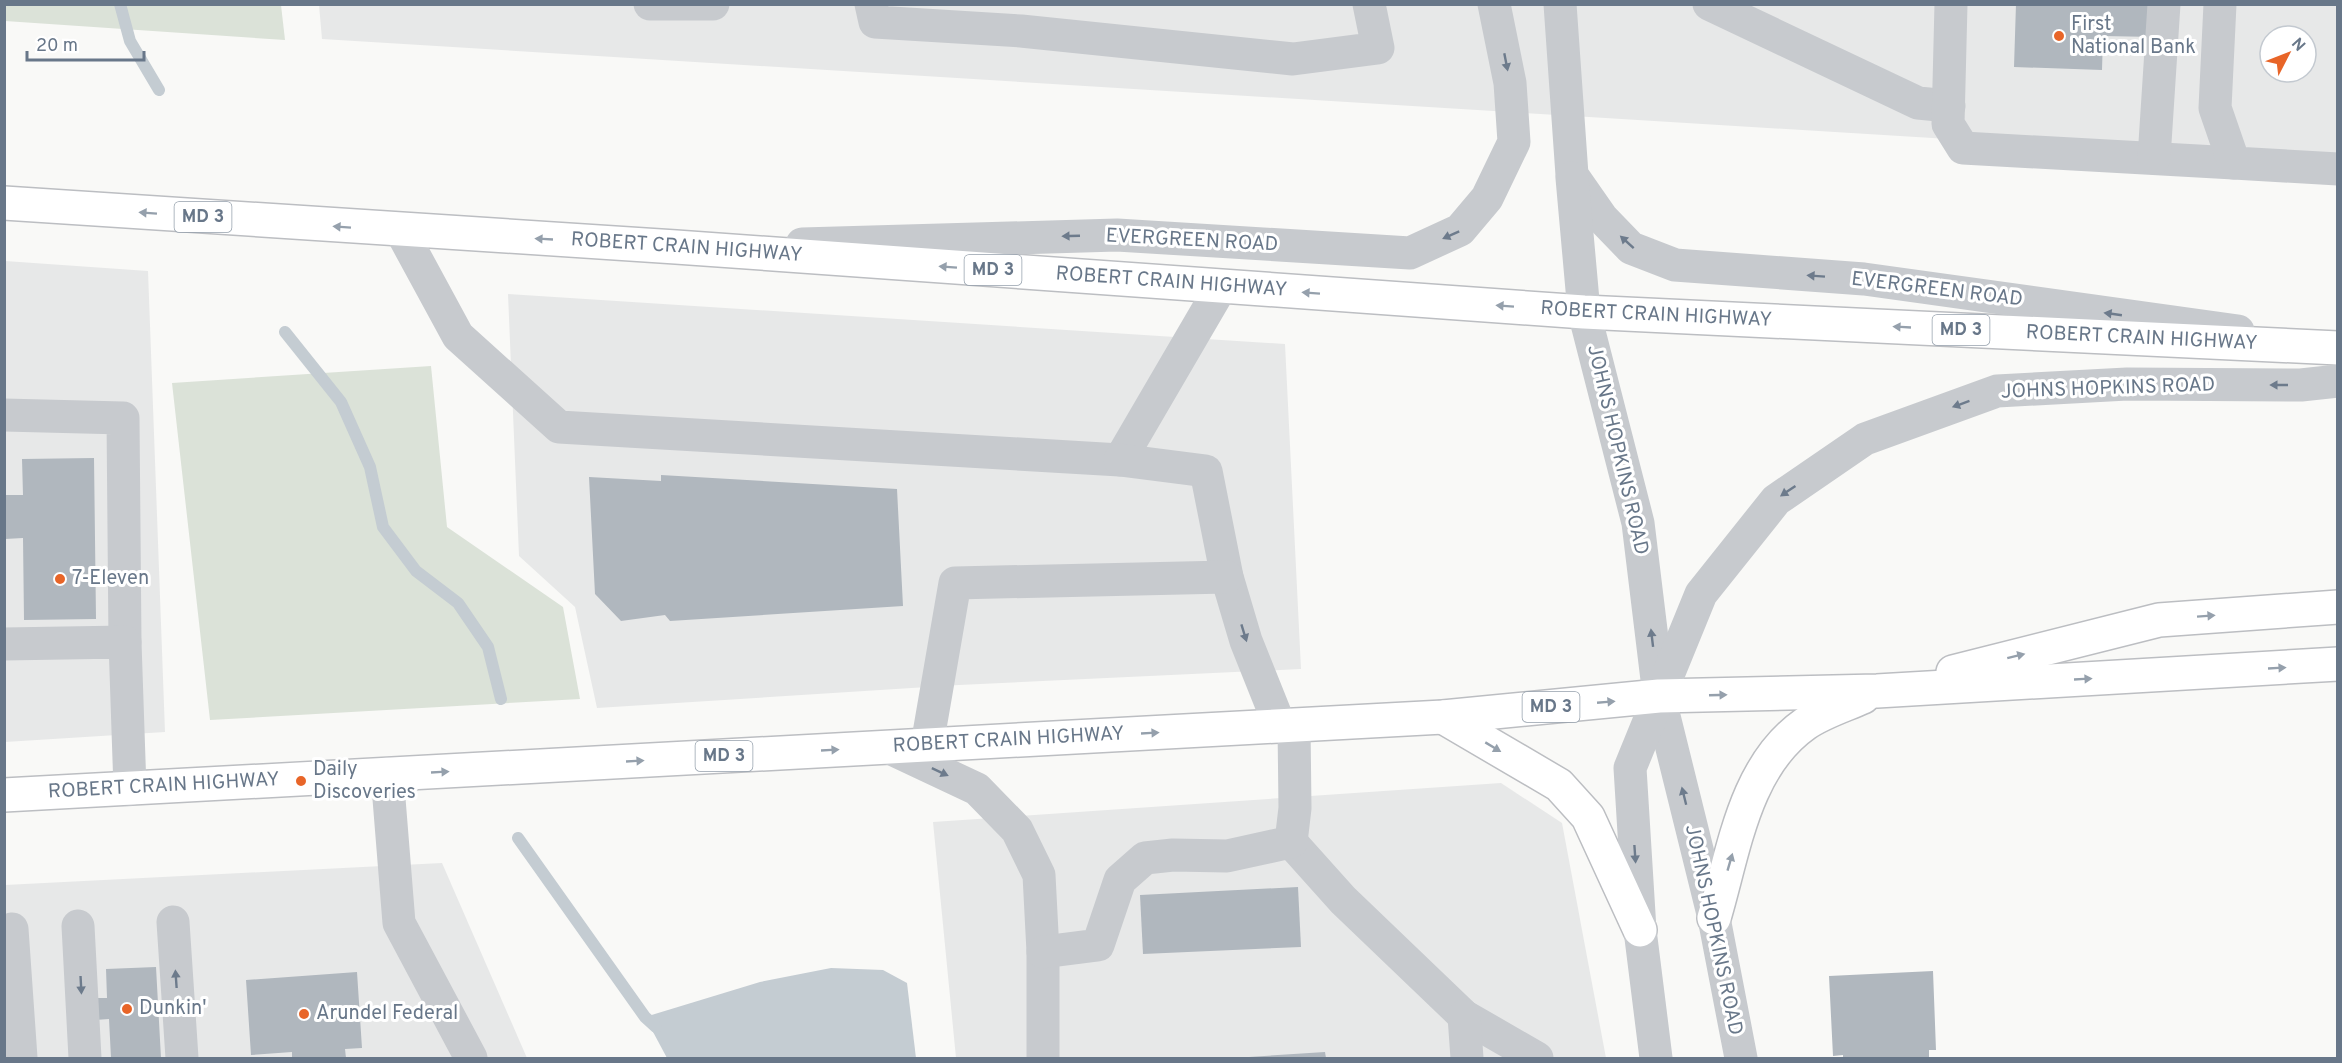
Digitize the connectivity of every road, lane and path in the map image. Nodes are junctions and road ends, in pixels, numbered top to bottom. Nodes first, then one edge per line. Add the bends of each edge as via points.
1 (650, 4) edge
2 (713, 4) edge
3 (871, 4) edge
4 (1369, 4) edge
5 (1494, 4) edge
6 (1560, 4) edge
7 (1709, 4) edge
8 (1951, 4) edge
9 (2164, 4) edge
10 (2220, 4) edge
11 (1949, 106) junction
12 (2154, 158) junction
13 (2234, 163) junction
14 (2337, 170) edge
15 (1572, 175) junction
16 (4, 203) edge
17 (401, 231) junction
18 (676, 247) junction
19 (1221, 286) junction
20 (1584, 312) junction
21 (2337, 346) edge
22 (2337, 381) edge
23 (4, 415) edge
24 (1120, 460) junction
25 (1227, 577) junction
26 (2337, 607) edge
27 (125, 642) junction
28 (4, 644) edge
29 (2337, 664) edge
30 (1877, 691) junction
31 (1659, 696) junction
32 (1443, 717) junction
33 (1287, 725) junction
34 (927, 745) junction
35 (887, 747) junction
36 (387, 774) junction
37 (130, 789) junction
38 (4, 795) edge
39 (1291, 842) junction
40 (1714, 918) junction
41 (172, 922) dead end
42 (78, 926) dead end
43 (12, 929) dead end
44 (1640, 930) junction
45 (1043, 952) junction
46 (1464, 1016) junction
47 (21, 1059) edge
48 (85, 1059) edge
49 (182, 1059) edge
50 (471, 1059) edge
51 (1043, 1059) edge
52 (1467, 1059) edge
53 (1537, 1059) edge
54 (1656, 1059) edge
55 (1741, 1059) edge

1 - 2 street
3 - 4 street via 875,22 1021,31 1293,59 1378,48
5 -> 18 street, EVERGREEN ROAD via 1510,83 1514,142 1487,198 1460,230 1410,253 1117,235
6 - 15 street
7 - 11 street via 1918,104
8 - 11 street
9 - 12 street
10 - 13 street via 2215,108
11 - 12 street via 1948,124 1963,148
12 - 13 street
13 - 14 street
15 - 20 street
21 -> 15 street, EVERGREEN ROAD via 1864,279 1675,265 1631,248 1602,218
17 -> 16 highway, ROBERT CRAIN HIGHWAY / MD 3
18 -> 17 highway, ROBERT CRAIN HIGHWAY / MD 3
17 - 24 street via 458,336 559,427
19 -> 18 highway, ROBERT CRAIN HIGHWAY / MD 3
20 -> 19 highway, ROBERT CRAIN HIGHWAY / MD 3
19 - 24 street
21 -> 20 highway, ROBERT CRAIN HIGHWAY / MD 3
31 -> 20 street, JOHNS HOPKINS ROAD via 1638,523
22 -> 31 street, JOHNS HOPKINS ROAD via 2301,385 2127,384 1997,392 1865,439 1776,500 1701,594
23 - 27 street via 123,418
24 - 25 street via 1206,471
25 -> 33 street via 1246,641
25 - 34 street via 955,583
30 -> 26 highway via 2159,620
27 - 28 street
27 - 37 street
30 -> 29 highway, ROBERT CRAIN HIGHWAY / MD 3
31 -> 30 highway, ROBERT CRAIN HIGHWAY / MD 3
40 -> 30 highway via 1749,795 1772,755 1806,723
32 -> 31 highway, ROBERT CRAIN HIGHWAY / MD 3
40 -> 31 street, JOHNS HOPKINS ROAD
31 -> 44 street, JOHNS HOPKINS ROAD via 1630,768
32 - 33 highway, ROBERT CRAIN HIGHWAY / MD 3
32 -> 44 highway via 1559,785 1588,817
34 -> 33 highway, ROBERT CRAIN HIGHWAY / MD 3
33 - 39 street via 1295,808
34 - 35 highway, ROBERT CRAIN HIGHWAY / MD 3
36 -> 35 highway, ROBERT CRAIN HIGHWAY / MD 3
35 -> 45 street via 977,789 1017,830 1039,875
36 - 37 highway, ROBERT CRAIN HIGHWAY / MD 3
36 - 50 street via 399,924
37 - 38 highway, ROBERT CRAIN HIGHWAY / MD 3
39 - 45 street via 1227,856 1145,858 1120,880 1098,945
39 - 46 street via 1343,900
40 - 55 street, JOHNS HOPKINS ROAD
49 -> 41 street
42 -> 48 street
43 - 47 street
44 - 54 street, JOHNS HOPKINS ROAD
45 - 51 street
46 - 52 street
46 - 53 street

